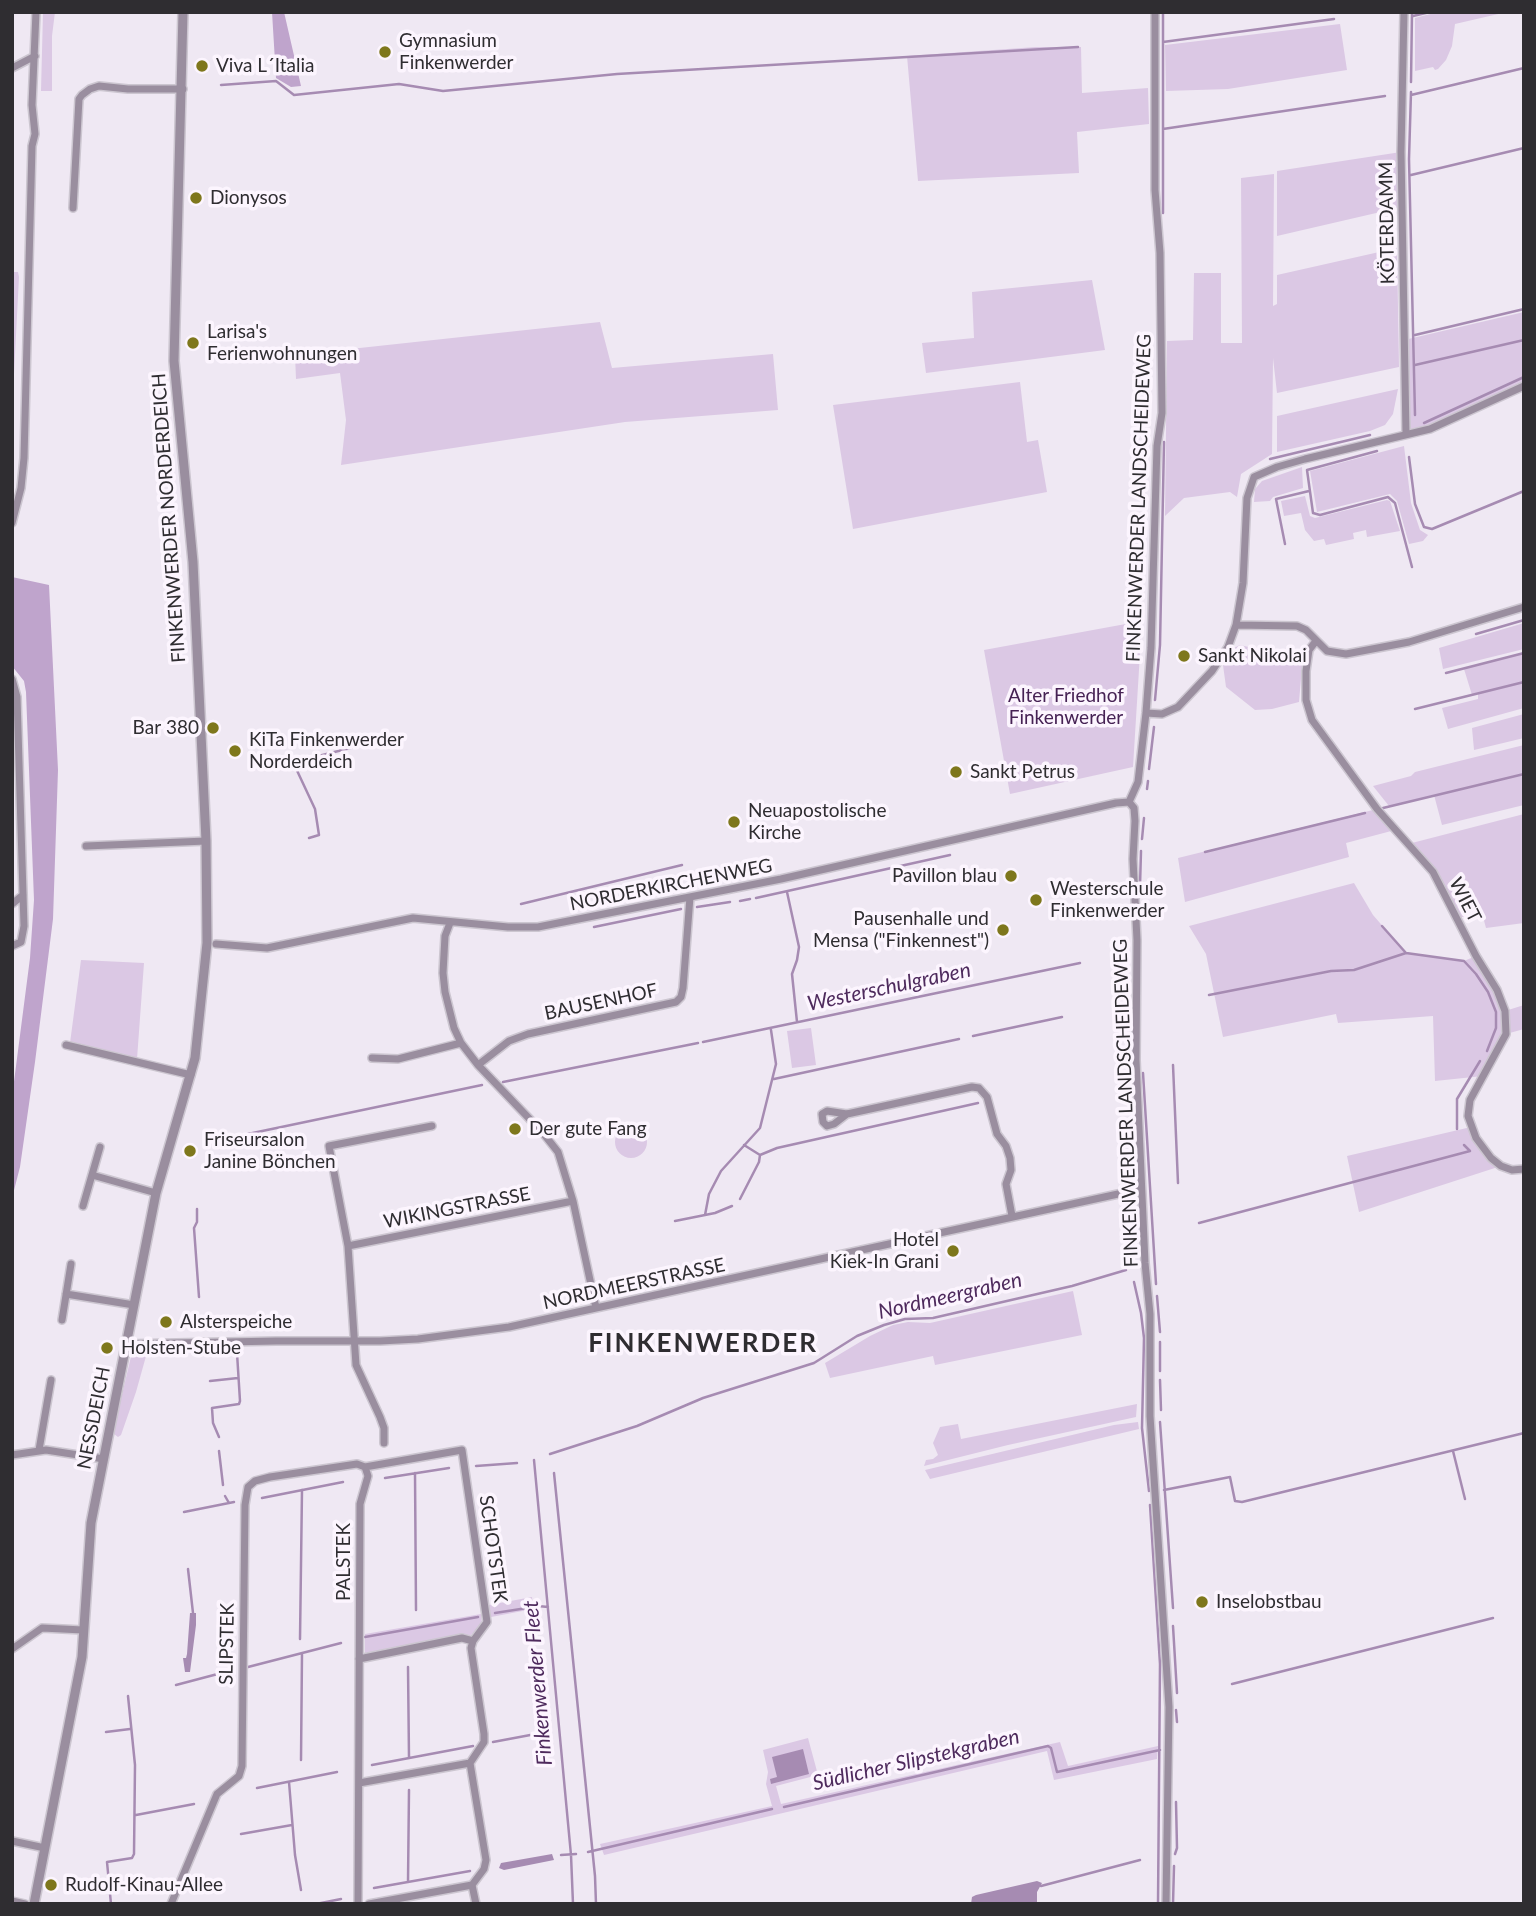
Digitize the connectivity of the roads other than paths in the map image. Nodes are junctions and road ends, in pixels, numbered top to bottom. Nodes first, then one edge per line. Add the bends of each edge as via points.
1 (36, 12) edge
2 (183, 12) edge
3 (1155, 12) edge
4 (1404, 12) edge
5 (35, 56) junction
6 (12, 68) edge
7 (183, 89) junction
8 (73, 208) dead end
9 (1524, 386) edge
10 (1406, 434) junction
11 (12, 523) edge
12 (1524, 607) edge
13 (1236, 625) junction
14 (1316, 641) junction
15 (12, 679) edge
16 (1146, 713) junction
17 (1129, 802) junction
18 (206, 841) junction
19 (86, 846) dead end
20 (23, 895) junction
21 (690, 897) junction
22 (12, 904) edge
23 (450, 923) junction
24 (211, 943) junction
25 (12, 946) edge
26 (461, 1043) junction
27 (66, 1045) dead end
28 (372, 1058) dead end
29 (478, 1065) junction
30 (191, 1075) junction
31 (847, 1114) dead end
32 (432, 1126) dead end
33 (100, 1147) dead end
34 (1524, 1169) edge
35 (92, 1175) junction
36 (1141, 1189) junction
37 (156, 1193) junction
38 (573, 1201) junction
39 (83, 1206) dead end
40 (1012, 1216) junction
41 (348, 1246) junction
42 (71, 1265) dead end
43 (66, 1294) junction
44 (134, 1305) junction
45 (596, 1308) junction
46 (62, 1320) dead end
47 (354, 1342) junction
48 (126, 1345) junction
49 (51, 1380) dead end
50 (384, 1443) dead end
51 (39, 1450) junction
52 (12, 1454) edge
53 (104, 1459) junction
54 (365, 1467) junction
55 (83, 1630) junction
56 (473, 1641) junction
57 (12, 1649) edge
58 (359, 1659) junction
59 (470, 1763) junction
60 (359, 1783) junction
61 (12, 1841) edge
62 (45, 1848) junction
63 (472, 1885) junction
64 (12, 1901) edge
65 (24, 1904) edge
66 (34, 1904) edge
67 (171, 1904) edge
68 (358, 1904) edge
69 (369, 1904) edge
70 (476, 1904) edge
71 (1166, 1904) edge

1 - 5 street
2 - 7 street, FINKENWERDER NORDERDEICH
3 - 16 street, FINKENWERDER LANDSCHEIDEWEG via 1162,413
4 - 10 street, KÖTERDAMM via 1401,152
5 - 6 street
5 - 11 street via 24,458
7 - 8 street via 104,86 82,95
7 - 18 street, FINKENWERDER NORDERDEICH via 174,361 193,562
9 - 10 street via 1430,429
10 - 13 street via 1254,477 1247,498 1246,565
12 - 14 street via 1361,653 1331,653
13 - 14 street via 1297,626
13 - 16 street via 1212,671 1178,707 1162,714
14 - 34 street, WIET via 1309,650 1306,671 1311,720 1377,809 1433,873 1497,990 1505,1011 1506,1034 1470,1100 1468,1116 1476,1138 1491,1158 1513,1170
15 - 20 street via 17,697
16 - 17 street, FINKENWERDER LANDSCHEIDEWEG via 1138,782
17 - 21 street, NORDERKIRCHENWEG
17 - 36 street, FINKENWERDER LANDSCHEIDEWEG via 1135,821
18 - 19 street
18 - 24 street, FINKENWERDER NORDERDEICH
20 - 22 street
20 - 25 street via 24,934 19,944
21 - 23 street, NORDERKIRCHENWEG via 538,927
21 - 29 street, BAUSENHOF via 683,988 676,1002 528,1034 509,1041
23 - 24 street, NORDERKIRCHENWEG via 401,919 267,948
23 - 26 street via 443,974 448,1009
24 - 30 street, NESSDEICH
26 - 28 street via 398,1059
26 - 29 street
27 - 30 street
29 - 38 street via 558,1152
30 - 37 street, NESSDEICH
31 - 40 street via 979,1088 987,1097 997,1134 1010,1158 1006,1184
32 - 41 street via 329,1146
33 - 35 street
35 - 37 street
35 - 39 street
36 - 40 street, NORDMEERSTRASSE
36 - 71 street, FINKENWERDER LANDSCHEIDEWEG via 1169,1707
37 - 44 street, NESSDEICH
38 - 41 street, WIKINGSTRASSE
38 - 45 street
40 - 45 street, NORDMEERSTRASSE
41 - 47 street
42 - 43 street
43 - 44 street
43 - 46 street
44 - 48 street, NESSDEICH
45 - 47 street, NORDMEERSTRASSE via 509,1327
47 - 48 street, NORDMEERSTRASSE
47 - 50 street via 356,1365 384,1428
48 - 53 street, NESSDEICH
49 - 51 street
51 - 52 street
51 - 53 street
53 - 55 street, NESSDEICH via 89,1544
54 - 56 street, SCHOTSTEK via 462,1450 487,1622
54 - 58 street, PALSTEK via 368,1476 360,1504
54 - 67 street, SLIPSTEK via 357,1464 259,1479 246,1491 243,1766 239,1776 217,1794
55 - 57 street via 42,1628
55 - 62 street, NESSDEICH via 76,1692
56 - 58 street via 463,1638
56 - 59 street, SCHOTSTEK via 484,1742
58 - 60 street, PALSTEK
59 - 60 street
59 - 63 street via 485,1860
60 - 68 street, PALSTEK
61 - 62 street
62 - 66 street, NESSDEICH
63 - 69 street
63 - 70 street
64 - 65 street

